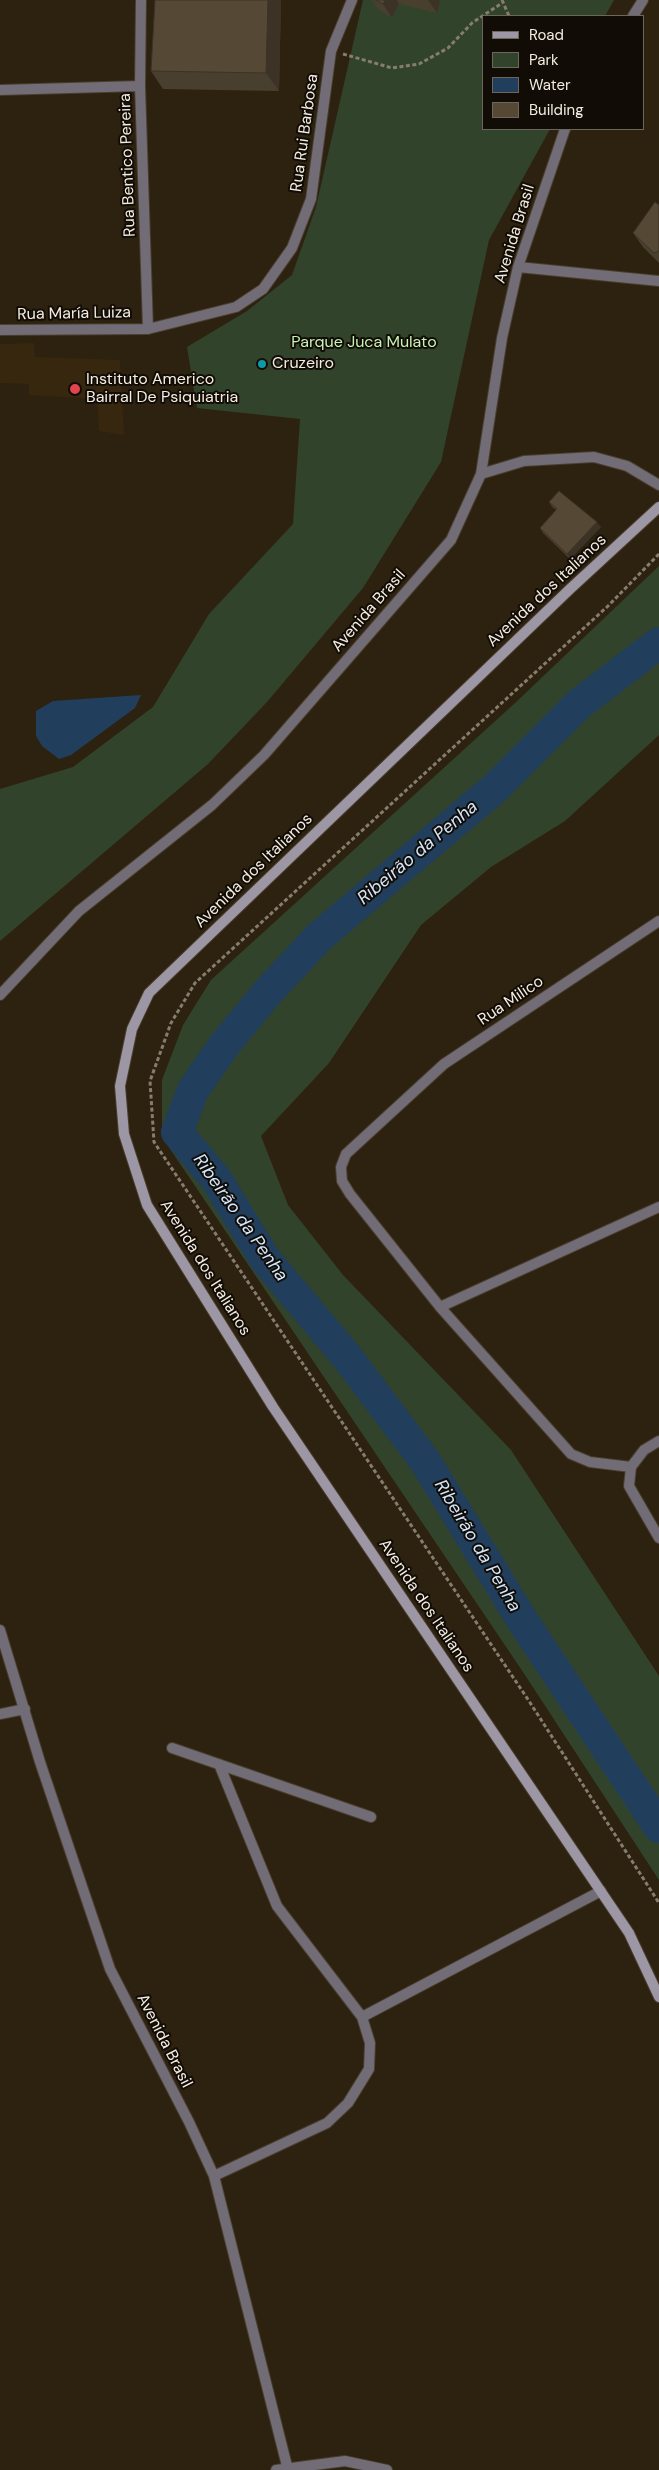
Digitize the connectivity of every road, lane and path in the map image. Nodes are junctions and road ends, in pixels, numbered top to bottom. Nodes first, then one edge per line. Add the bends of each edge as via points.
1 (141, 0) edge
2 (352, 0) edge
3 (644, 0) edge
4 (502, 2) edge
5 (483, 15) edge
6 (508, 15) edge
7 (634, 15) edge
8 (482, 16) edge
9 (331, 51) junction
10 (140, 86) junction
11 (0, 90) edge
12 (565, 130) edge
13 (518, 267) junction
14 (656, 283) edge
15 (148, 329) junction
16 (0, 330) edge
17 (480, 474) junction
18 (659, 484) edge
19 (659, 507) edge
20 (659, 554) edge
21 (659, 921) edge
22 (0, 995) edge
23 (659, 1207) edge
24 (440, 1307) junction
25 (659, 1441) edge
26 (631, 1467) junction
27 (659, 1538) edge
28 (0, 1630) edge
29 (25, 1709) junction
30 (0, 1714) edge
31 (172, 1748) dead end
32 (219, 1764) junction
33 (371, 1817) dead end
34 (601, 1891) junction
35 (659, 1903) edge
36 (659, 1997) edge
37 (362, 2017) junction
38 (214, 2176) junction
39 (288, 2469) edge
40 (276, 2470) edge
41 (387, 2470) edge

1 - 10 street, Rua Bentico Pereira
2 - 9 street, Rua Rui Barbosa
3 - 7 street
4 - 5 path
4 - 6 path
8 - 9 path via 448,48 419,64 392,68
9 - 15 street, Rua Rui Barbosa via 311,199 292,248 263,289 236,307
10 - 11 street
10 - 15 street, Rua Bentico Pereira
12 - 13 street, Avenida Brasil
13 - 14 street
13 - 17 street, Avenida Brasil via 502,338
15 - 16 street, Rua María Luiza
17 - 18 street via 524,461 594,457 627,466
17 - 22 street, Avenida Brasil via 451,540 264,755 212,805 79,911
19 - 34 main road, Avenida dos Italianos via 149,993 132,1029 120,1086 124,1134 147,1205 273,1407
20 - 35 path via 608,606 195,983 171,1023 150,1081 154,1142 529,1701
21 - 24 street, Rua Milico via 444,1064 346,1154 340,1167 342,1181
23 - 24 street
24 - 26 street, Rua Milico via 571,1454 590,1462
25 - 26 street via 644,1450
26 - 27 street via 630,1486
28 - 29 street, Avenida Brasil
29 - 30 street
29 - 38 street, Avenida Brasil via 110,1969
31 - 32 street
32 - 33 street
32 - 37 street via 277,1906
34 - 36 main road, Avenida dos Italianos via 628,1933
34 - 37 street
37 - 38 street via 370,2044 369,2069 348,2104 328,2123
38 - 39 street, Avenida Brasil
39 - 40 street
39 - 41 street via 345,2461

